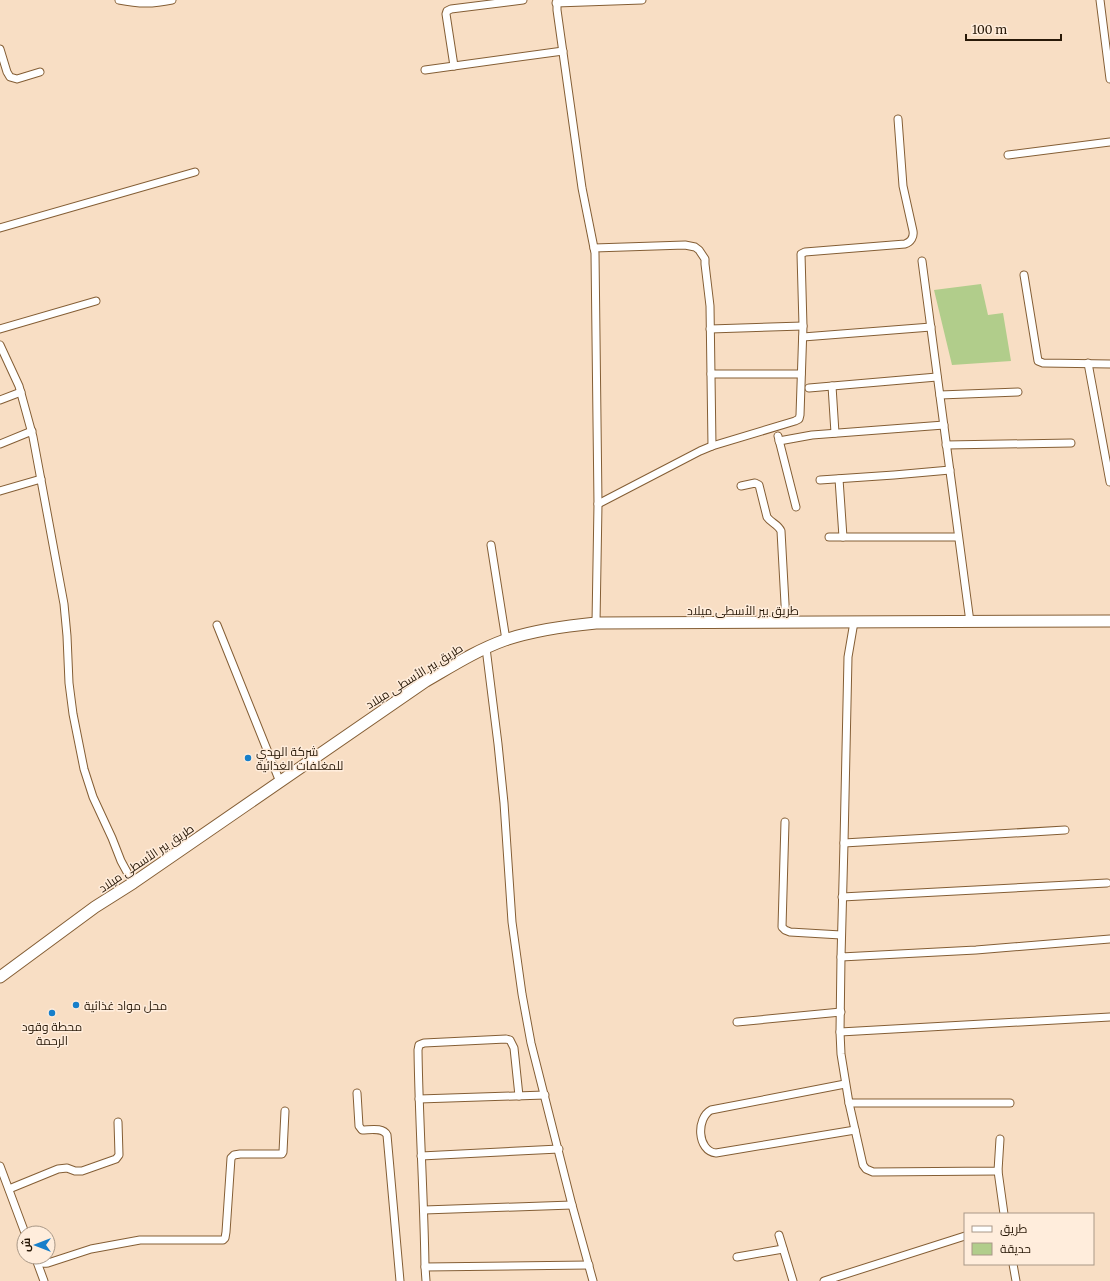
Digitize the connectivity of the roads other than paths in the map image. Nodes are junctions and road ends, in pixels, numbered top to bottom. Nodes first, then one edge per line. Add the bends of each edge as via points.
1 (119, 0) edge
2 (172, 0) edge
3 (523, 0) edge
4 (642, 0) edge
5 (1100, 0) edge
6 (607, 1) edge
7 (556, 2) edge
8 (0, 49) edge
9 (563, 51) junction
10 (454, 66) junction
11 (425, 70) dead end
12 (40, 72) dead end
13 (1110, 79) edge
14 (898, 119) dead end
15 (1110, 142) edge
16 (1008, 155) dead end
17 (195, 172) dead end
18 (0, 228) edge
19 (594, 248) junction
20 (922, 261) dead end
21 (1024, 275) dead end
22 (96, 301) dead end
23 (803, 326) junction
24 (931, 327) junction
25 (0, 329) edge
26 (710, 329) junction
27 (803, 337) junction
28 (0, 345) edge
29 (1088, 364) junction
30 (1110, 364) edge
31 (711, 374) junction
32 (802, 374) junction
33 (937, 377) junction
34 (832, 386) junction
35 (809, 388) dead end
36 (21, 392) junction
37 (1018, 392) dead end
38 (940, 396) junction
39 (0, 400) edge
40 (944, 425) junction
41 (32, 431) junction
42 (835, 433) junction
43 (1071, 443) dead end
44 (0, 444) edge
45 (946, 445) junction
46 (712, 446) junction
47 (950, 470) junction
48 (41, 479) junction
49 (839, 479) junction
50 (820, 480) dead end
51 (1110, 482) edge
52 (741, 486) dead end
53 (0, 491) edge
54 (598, 504) junction
55 (796, 507) dead end
56 (958, 536) junction
57 (829, 537) dead end
58 (843, 537) junction
59 (490, 545) dead end
60 (1110, 621) edge
61 (786, 622) junction
62 (854, 622) junction
63 (970, 622) junction
64 (596, 623) junction
65 (217, 625) dead end
66 (506, 640) junction
67 (486, 648) junction
68 (280, 782) junction
69 (785, 822) dead end
70 (1065, 830) dead end
71 (844, 843) junction
72 (133, 883) junction
73 (1107, 883) dead end
74 (842, 897) junction
75 (841, 935) junction
76 (1110, 939) edge
77 (841, 957) junction
78 (0, 976) edge
79 (841, 1012) junction
80 (1110, 1017) edge
81 (737, 1022) dead end
82 (840, 1032) junction
83 (845, 1084) junction
84 (357, 1093) dead end
85 (545, 1095) junction
86 (520, 1096) junction
87 (419, 1099) junction
88 (849, 1103) junction
89 (1010, 1103) dead end
90 (285, 1111) dead end
91 (118, 1122) dead end
92 (855, 1130) junction
93 (1000, 1139) dead end
94 (559, 1150) junction
95 (421, 1156) junction
96 (0, 1166) edge
97 (998, 1171) junction
98 (9, 1189) junction
99 (572, 1205) junction
100 (424, 1210) junction
101 (1004, 1213) edge
102 (22, 1225) edge
103 (779, 1235) dead end
104 (964, 1236) edge
105 (783, 1248) junction
106 (737, 1257) dead end
107 (56, 1261) edge
108 (38, 1265) edge
109 (588, 1265) junction
110 (1013, 1265) edge
111 (425, 1267) junction
112 (44, 1281) edge
113 (400, 1281) edge
114 (426, 1281) edge
115 (593, 1281) edge
116 (793, 1281) edge
117 (824, 1281) edge
118 (1016, 1281) edge

1 - 2 street via 153,4
3 - 10 street via 447,11
4 - 6 street
5 - 13 street
6 - 7 street
7 - 9 street
8 - 12 street via 10,77 17,79
9 - 10 street
9 - 19 street via 582,188
10 - 11 street
14 - 23 street via 903,186 914,231 913,237 905,244 802,253 800,257
15 - 16 street
17 - 18 street
19 - 26 street via 685,245 695,247 705,259
19 - 54 street
20 - 24 street
21 - 29 street via 1038,361
22 - 25 street
23 - 26 street
23 - 27 street
24 - 27 street
24 - 33 street
26 - 31 street
27 - 32 street
28 - 36 street
29 - 30 street
29 - 51 street
31 - 32 street
31 - 46 street
32 - 46 street via 800,415 797,421
33 - 34 street
33 - 38 street
34 - 35 street
34 - 42 street
36 - 39 street
36 - 41 street
37 - 38 street
38 - 40 street
40 - 42 street
40 - 45 street
41 - 44 street
41 - 48 street
42 - 55 street via 779,439
43 - 45 street
45 - 47 street
46 - 54 street
47 - 49 street
47 - 56 street
48 - 53 street
48 - 72 street via 64,604 69,683 84,769 93,797
49 - 50 street
49 - 58 street
52 - 61 street via 755,483 759,485 767,517 781,529
54 - 64 street
56 - 58 street
56 - 63 street
57 - 58 street
59 - 66 street
60 - 63 main road, طريق بير الأسطى ميلاد
61 - 62 main road, طريق بير الأسطى ميلاد
61 - 64 main road, طريق بير الأسطى ميلاد
62 - 63 main road, طريق بير الأسطى ميلاد
62 - 71 street via 848,657
64 - 66 main road, طريق بير الأسطى ميلاد via 550,629
65 - 68 street
66 - 67 main road, طريق بير الأسطى ميلاد
67 - 68 main road, طريق بير الأسطى ميلاد via 426,681
67 - 85 street via 504,803 514,946 531,1043
68 - 72 main road, طريق بير الأسطى ميلاد
69 - 75 street via 782,927 790,932
70 - 71 street
71 - 74 street
72 - 78 main road, طريق بير الأسطى ميلاد via 95,907
73 - 74 street
74 - 75 street
75 - 77 street
76 - 77 street via 976,950
77 - 79 street
79 - 81 street
79 - 82 street
80 - 82 street
82 - 83 street
83 - 88 street
83 - 92 street via 711,1110 702,1121 703,1142 705,1149 716,1154
84 - 113 street via 359,1126 362,1130 381,1130 387,1136
85 - 86 street
85 - 94 street
86 - 87 street
86 - 87 street via 514,1048 510,1040 506,1039 421,1044 418,1050
87 - 95 street
88 - 89 street
88 - 92 street
90 - 107 street via 282,1154 240,1154 231,1158 226,1232 223,1240 140,1240 90,1249
91 - 98 street via 119,1155 116,1159 82,1171 58,1169
92 - 97 street via 863,1164 873,1172
93 - 97 street
94 - 95 street
94 - 99 street
95 - 100 street
96 - 98 street
97 - 101 street
98 - 102 street
99 - 100 street
99 - 109 street
100 - 111 street
103 - 105 street
104 - 117 street
105 - 106 street
105 - 116 street
108 - 112 street
109 - 111 street
109 - 115 street
110 - 118 street
111 - 114 street

